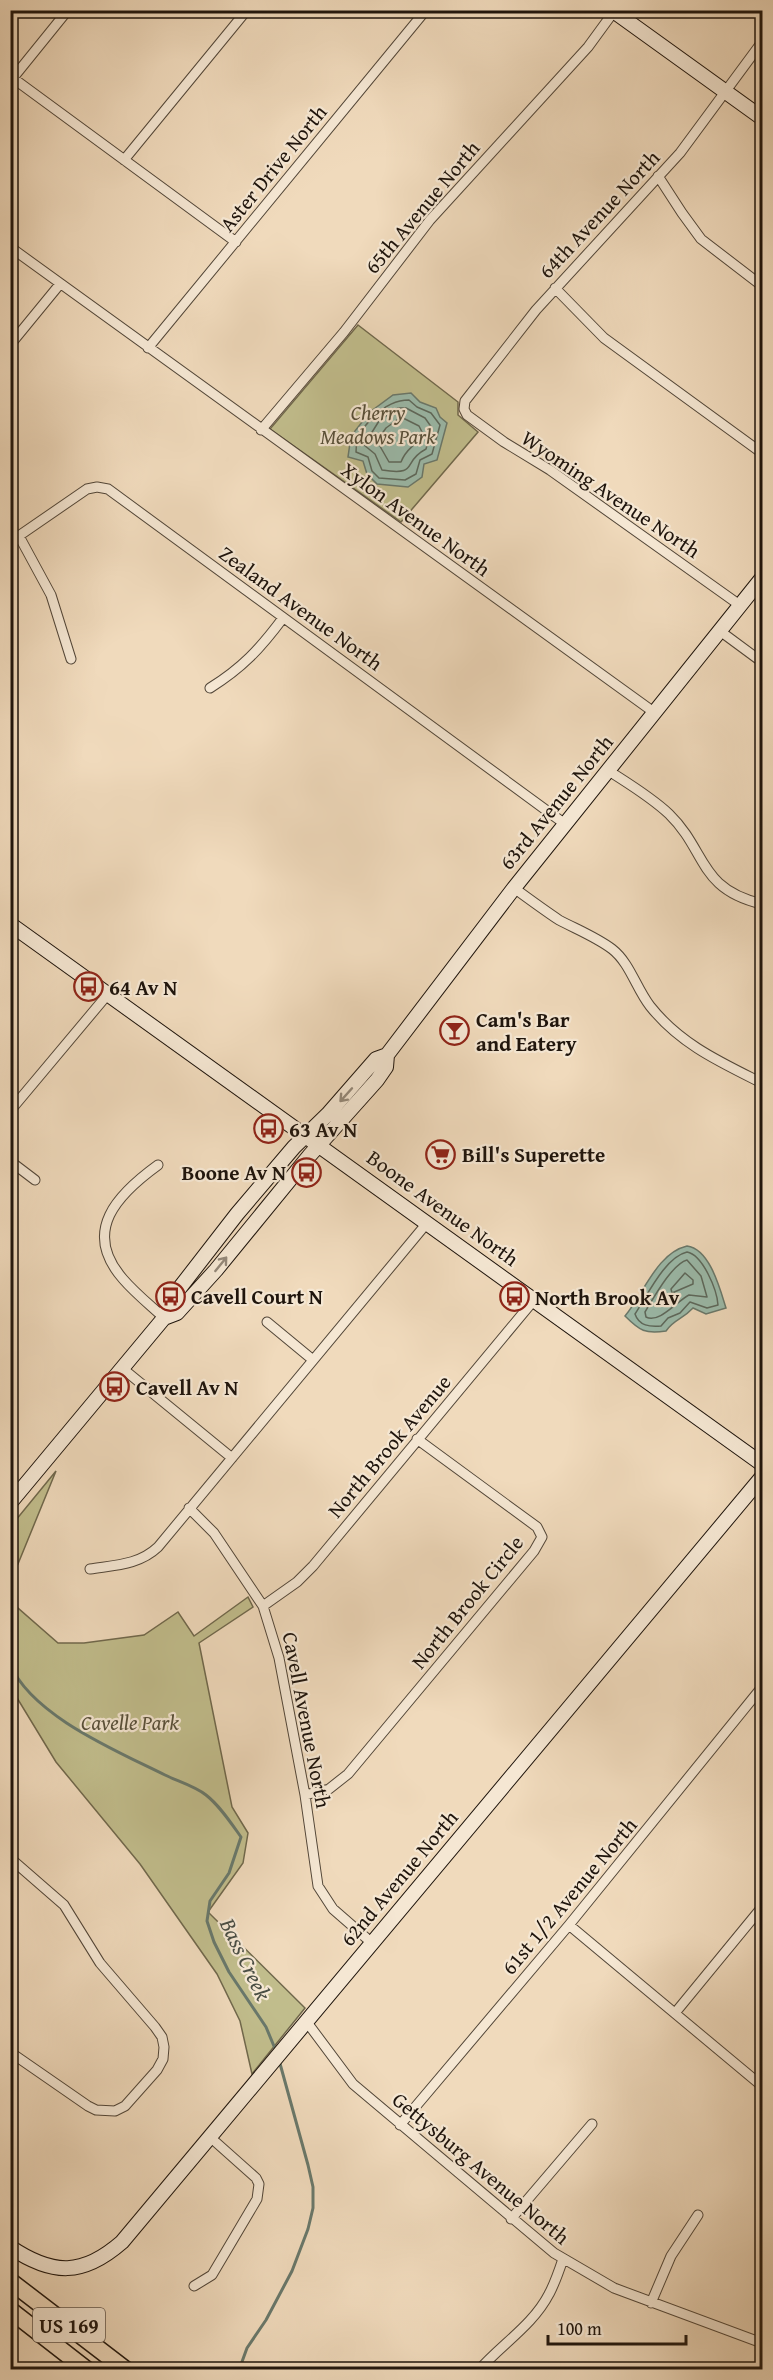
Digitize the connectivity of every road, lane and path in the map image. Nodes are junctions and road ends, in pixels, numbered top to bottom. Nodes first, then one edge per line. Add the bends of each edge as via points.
1 (68, 10) edge
2 (247, 10) edge
3 (426, 10) edge
4 (613, 11) edge
5 (762, 42) edge
6 (12, 77) edge
7 (727, 92) junction
8 (762, 117) edge
9 (124, 160) junction
10 (658, 176) junction
11 (236, 242) junction
12 (10, 247) edge
13 (60, 284) junction
14 (762, 286) edge
15 (555, 288) junction
16 (10, 345) edge
17 (148, 348) junction
18 (464, 409) joint
19 (261, 430) junction
20 (762, 453) edge
21 (15, 539) edge
22 (762, 578) edge
23 (741, 606) junction
24 (283, 618) junction
25 (720, 631) junction
26 (71, 658) dead end
27 (762, 662) edge
28 (210, 688) dead end
29 (655, 713) junction
30 (609, 771) junction
31 (565, 824) junction
32 (514, 888) junction
33 (762, 904) edge
34 (10, 924) edge
35 (108, 994) junction
36 (387, 1055) junction
37 (762, 1083) edge
38 (10, 1111) edge
39 (305, 1136) junction
40 (319, 1144) junction
41 (10, 1161) edge
42 (158, 1164) dead end
43 (35, 1180) dead end
44 (427, 1223) junction
45 (534, 1300) junction
46 (164, 1318) junction
47 (267, 1322) dead end
48 (313, 1360) junction
49 (122, 1368) junction
50 (417, 1439) junction
51 (231, 1458) junction
52 (762, 1464) edge
53 (762, 1478) edge
54 (10, 1503) edge
55 (189, 1508) junction
56 (90, 1569) dead end
57 (263, 1606) junction
58 (762, 1687) edge
59 (305, 1795) junction
60 (10, 1858) edge
61 (762, 1907) edge
62 (569, 1925) junction
63 (372, 1943) junction
64 (675, 2013) junction
65 (306, 2021) junction
66 (10, 2052) edge
67 (762, 2086) edge
68 (592, 2124) dead end
69 (400, 2125) junction
70 (210, 2137) junction
71 (698, 2215) dead end
72 (511, 2219) junction
73 (10, 2247) edge
74 (563, 2259) junction
75 (10, 2281) edge
76 (194, 2286) dead end
77 (651, 2303) junction
78 (10, 2310) edge
79 (762, 2343) edge
80 (87, 2370) edge
81 (126, 2370) edge
82 (479, 2370) edge

1 - 6 street
2 - 9 street
3 - 11 street, Aster Drive North
4 - 7 street
4 - 19 street, 65th Avenue North via 588,47 430,220 344,332
5 - 7 street, 64th Avenue North
6 - 9 street
7 - 8 street
7 - 10 street, 64th Avenue North
9 - 11 street
10 - 14 street via 701,238
10 - 15 street, 64th Avenue North
11 - 17 street, Aster Drive North
12 - 13 street, Xylon Avenue North
13 - 16 street
13 - 17 street, Xylon Avenue North
15 - 18 street, 64th Avenue North via 465,401
15 - 20 street via 604,338
17 - 19 street, Xylon Avenue North
18 - 23 street, Wyoming Avenue North via 466,415
19 - 29 street, Xylon Avenue North
21 - 24 street, Zealand Avenue North via 87,489 108,489
21 - 26 street via 51,595
22 - 23 street, 63rd Avenue North
23 - 25 street, 63rd Avenue North
24 - 28 street via 251,659
24 - 31 street, Zealand Avenue North
25 - 27 street
25 - 29 street, 63rd Avenue North
29 - 30 street, 63rd Avenue North
30 - 31 street, 63rd Avenue North
30 - 33 street via 668,814 712,878 742,898
31 - 32 street, 63rd Avenue North
32 - 36 street, 63rd Avenue North
32 - 37 street via 558,919 613,949 649,1004 686,1042
34 - 35 street, Boone Avenue North
35 - 38 street
35 - 39 street, Boone Avenue North
36 -> 39 street, 63rd Avenue North via 376,1059
36 - 40 street, 63rd Avenue North via 386,1067
39 - 40 street, Boone Avenue North
39 - 46 street, 63rd Avenue North via 202,1259 168,1303
40 - 44 street, Boone Avenue North
46 -> 40 street, 63rd Avenue North via 177,1313 216,1270
41 - 43 street
42 - 46 street via 120,1197 106,1222 105,1237 107,1252 122,1278
44 - 45 street, Boone Avenue North
44 - 48 street
45 - 50 street, North Brook Avenue
45 - 52 street, Boone Avenue North
46 - 49 street, 63rd Avenue North
47 - 48 street
48 - 51 street
49 - 51 street
49 - 54 street, 63rd Avenue North
50 - 57 street, North Brook Avenue via 313,1566
50 - 59 street, North Brook Circle via 537,1527 542,1537 348,1774 329,1789
51 - 55 street
53 - 63 street, 62nd Avenue North
55 - 56 street via 142,1559
55 - 57 street, Cavell Avenue North via 214,1533
57 - 59 street, Cavell Avenue North via 279,1658
58 - 62 street, 61st 1/2 Avenue North
59 - 63 street, Cavell Avenue North via 318,1886 333,1909
60 - 66 street via 64,1905 100,1963 162,2037 164,2047 158,2070 116,2111 96,2110
61 - 64 street
62 - 64 street
62 - 69 street, 61st 1/2 Avenue North
63 - 65 street, 62nd Avenue North
64 - 67 street
65 - 69 street, Gettysburg Avenue North via 353,2084
65 - 70 street, 62nd Avenue North
68 - 72 street
69 - 72 street, Gettysburg Avenue North
70 - 73 street, 62nd Avenue North via 129,2233 111,2251 87,2266 45,2265
70 - 76 street via 256,2178 259,2192 212,2275
71 - 77 street via 671,2256
72 - 74 street, Gettysburg Avenue North
74 - 77 street, Gettysburg Avenue North via 614,2288
74 - 82 street via 549,2295 537,2311
75 - 81 highway, US 169
77 - 79 street, Gettysburg Avenue North
78 - 80 highway, US 169

